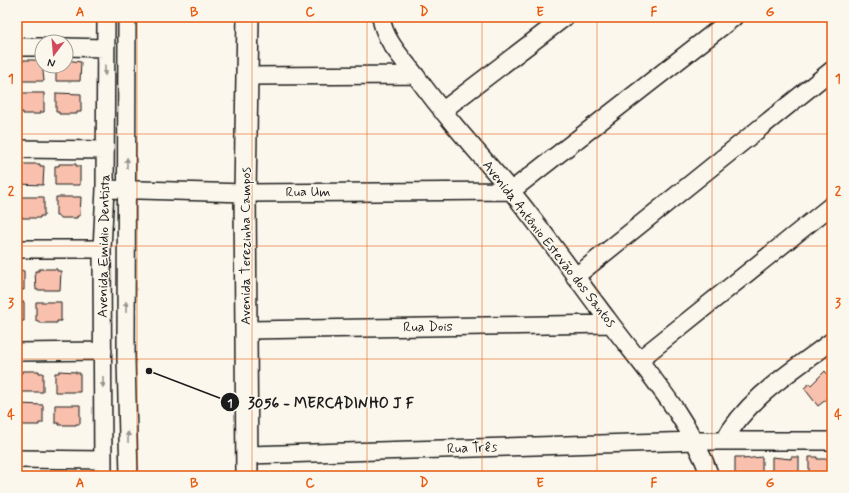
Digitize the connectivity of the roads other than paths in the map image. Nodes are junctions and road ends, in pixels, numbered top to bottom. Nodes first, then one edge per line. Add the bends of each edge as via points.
1 (106, 17) edge
2 (127, 17) edge
3 (248, 17) edge
4 (565, 17) edge
5 (734, 17) edge
6 (381, 18) edge
7 (17, 47) edge
8 (34, 47) edge
9 (74, 47) edge
10 (105, 48) junction
11 (832, 70) edge
12 (414, 75) junction
13 (248, 76) junction
14 (442, 111) junction
15 (17, 149) edge
16 (105, 150) junction
17 (105, 189) junction
18 (126, 190) junction
19 (511, 191) junction
20 (245, 193) junction
21 (832, 205) edge
22 (17, 249) edge
23 (102, 249) junction
24 (575, 277) junction
25 (610, 324) junction
26 (247, 330) junction
27 (832, 341) edge
28 (103, 351) junction
29 (17, 352) edge
30 (639, 360) junction
31 (696, 441) junction
32 (724, 441) junction
33 (832, 441) edge
34 (247, 455) junction
35 (17, 459) edge
36 (103, 468) edge
37 (129, 476) edge
38 (247, 476) edge
39 (710, 476) edge

1 - 10 street, Avenida Emidio Dentista
18 -> 2 street, Avenida Emidio Dentista
3 - 13 street, Avenida Terezinha Campos
4 - 14 street
5 - 19 street
6 - 12 street, Avenida Antônio Estevão dos Santos via 394,48
7 - 8 street
9 - 10 street
10 -> 16 street, Avenida Emidio Dentista
11 - 24 street
12 - 13 street
12 - 14 street, Avenida Antônio Estevão dos Santos
13 - 20 street, Avenida Terezinha Campos
14 - 19 street, Avenida Antônio Estevão dos Santos
15 - 16 street
16 - 17 street, Avenida Emidio Dentista
17 - 18 street, Rua Um
17 - 23 street, Avenida Emidio Dentista
18 - 20 street, Rua Um
37 -> 18 street, Avenida Emidio Dentista
19 - 20 street, Rua Um
19 - 24 street, Avenida Antônio Estevão dos Santos
20 - 26 street, Avenida Terezinha Campos
21 - 30 street
22 - 23 street
23 - 28 street, Avenida Emidio Dentista
24 - 25 street, Avenida Antônio Estevão dos Santos
25 - 26 street, Rua Dois
25 - 30 street, Avenida Antônio Estevão dos Santos
26 - 34 street, Avenida Terezinha Campos
27 - 32 street via 756,400 736,422
28 - 29 street
28 -> 36 street, Avenida Emidio Dentista
30 - 31 street, Avenida Antônio Estevão dos Santos
31 - 32 street, Rua Três
31 - 34 street, Rua Três
31 - 39 street, Avenida Antônio Estevão dos Santos
32 - 33 street, Rua Três
34 - 38 street, Avenida Terezinha Campos
35 - 36 street

